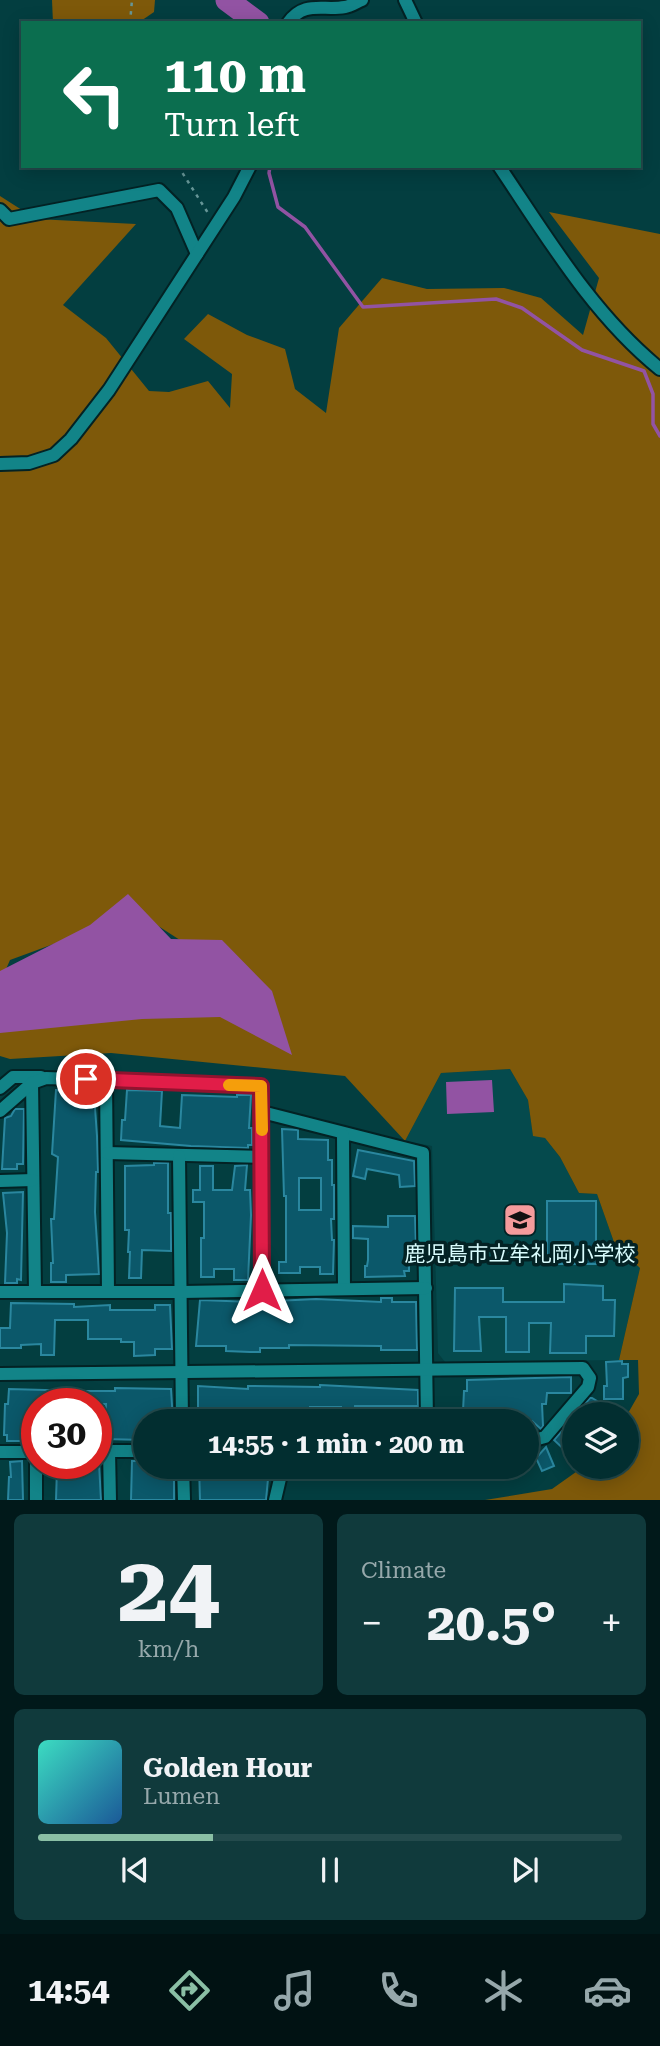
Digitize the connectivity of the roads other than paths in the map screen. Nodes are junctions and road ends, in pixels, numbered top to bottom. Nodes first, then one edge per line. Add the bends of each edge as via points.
1 (362, 0) edge
2 (405, 0) edge
3 (289, 21) edge
4 (414, 21) edge
5 (249, 168) edge
6 (500, 168) edge
7 (0, 210) edge
8 (197, 254) junction
9 (660, 369) edge
10 (0, 464) edge
11 (46, 1078) junction
12 (106, 1079) junction
13 (32, 1083) junction
14 (0, 1088) edge
15 (0, 1111) edge
16 (262, 1112) junction
17 (343, 1135) junction
18 (107, 1153) junction
19 (179, 1156) junction
20 (262, 1157) junction
21 (33, 1180) junction
22 (0, 1181) edge
23 (426, 1288) junction
24 (344, 1289) junction
25 (262, 1290) junction
26 (0, 1292) edge
27 (35, 1292) junction
28 (108, 1292) junction
29 (182, 1292) junction
30 (426, 1369) junction
31 (181, 1371) junction
32 (0, 1374) edge
33 (183, 1409) edge
34 (428, 1409) edge
35 (539, 1439) edge
36 (112, 1451) edge
37 (133, 1451) edge
38 (0, 1452) edge
39 (21, 1452) edge
40 (36, 1479) edge
41 (107, 1479) edge
42 (183, 1479) edge
43 (279, 1479) edge
44 (36, 1500) edge
45 (110, 1500) edge
46 (184, 1500) edge
47 (275, 1500) edge

1 - 3 street via 345,7 315,6 294,13
2 - 4 street
5 - 8 street
6 - 9 street via 583,286 634,348
7 - 8 street via 9,219 159,190 177,208
8 - 10 street via 109,390 71,439 54,455 29,463
11 - 12 street
11 - 13 street
11 - 14 street via 13,1077
12 - 16 street via 261,1086
12 - 18 street
13 - 15 street
13 - 21 street
16 - 17 street
16 - 20 street
17 - 23 street via 423,1153
17 - 24 street
18 - 19 street
18 - 28 street
19 - 20 street
19 - 29 street
20 - 25 street
21 - 22 street
21 - 27 street
23 - 24 street
23 - 30 street
24 - 25 street
25 - 29 street
26 - 27 street
27 - 28 street
28 - 29 street
29 - 31 street
30 - 31 street
30 - 34 street
30 - 35 street via 583,1367 590,1378 588,1387
31 - 32 street
31 - 33 street
36 - 37 street
38 - 39 street
40 - 44 street
41 - 45 street
42 - 46 street
43 - 47 street

